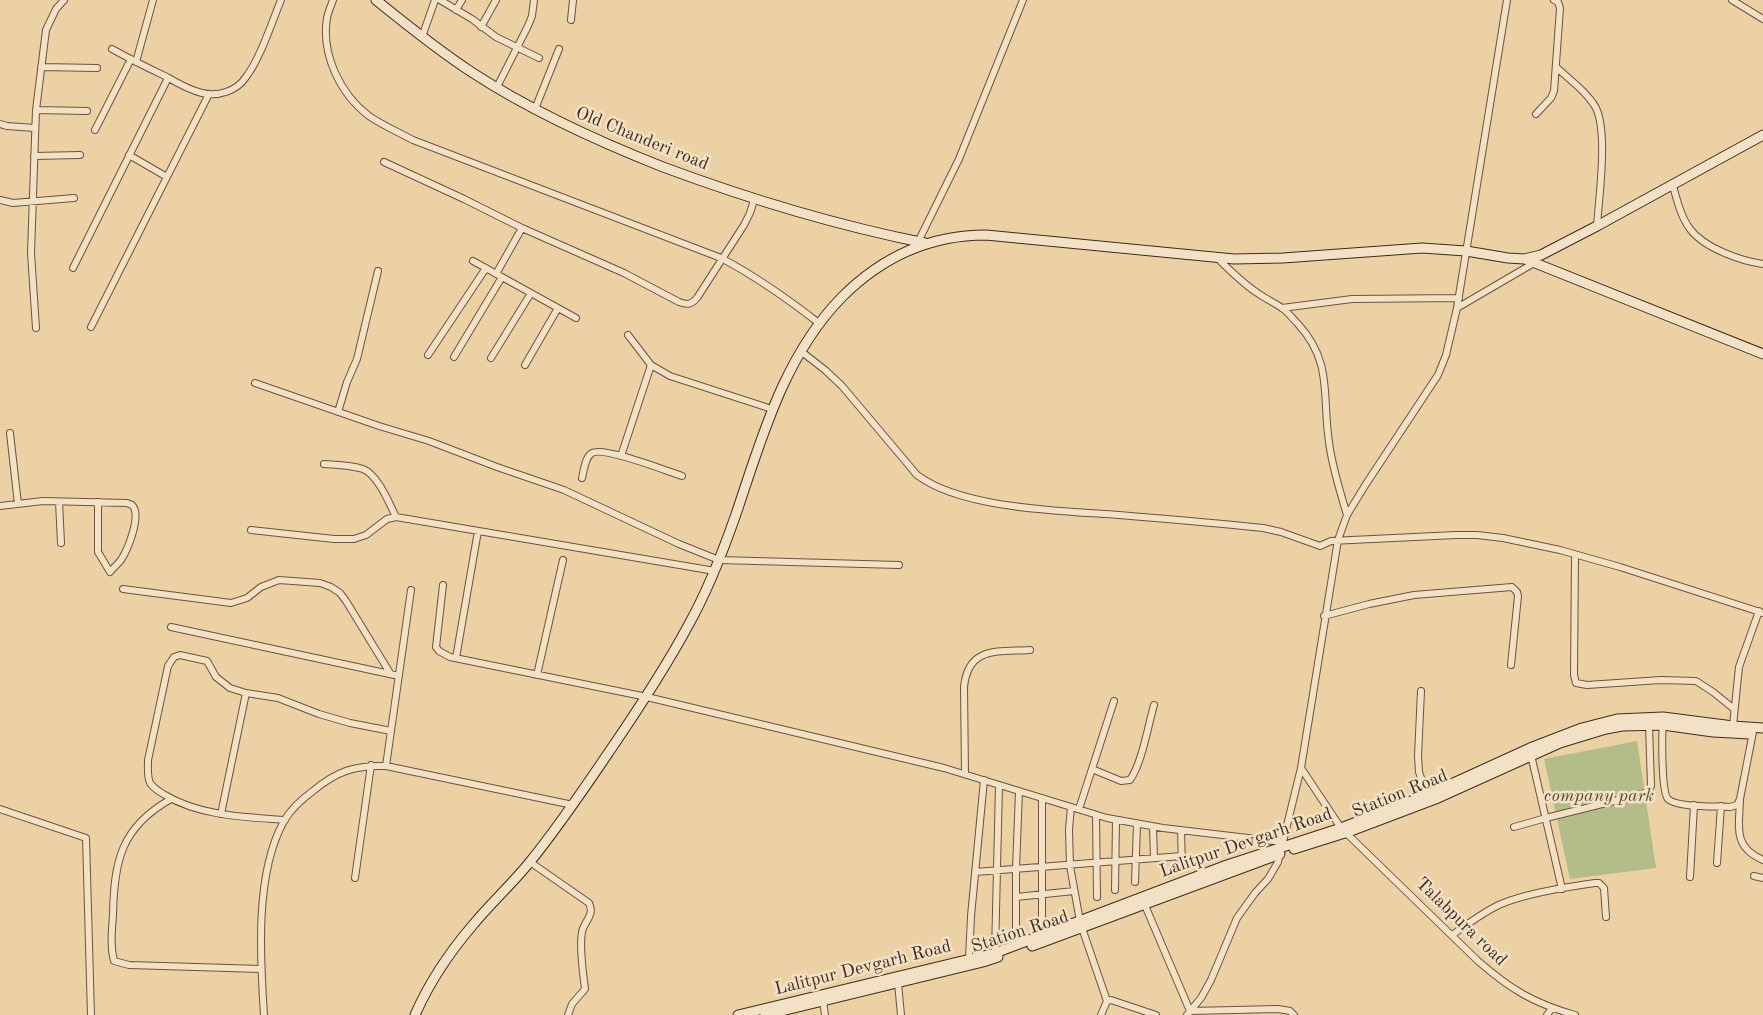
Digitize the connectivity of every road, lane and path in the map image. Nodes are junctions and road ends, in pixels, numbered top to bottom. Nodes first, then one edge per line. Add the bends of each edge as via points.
1 (64, 0) edge
2 (152, 0) edge
3 (281, 0) edge
4 (333, 0) edge
5 (376, 0) edge
6 (435, 0) edge
7 (440, 0) edge
8 (462, 0) edge
9 (496, 0) edge
10 (534, 0) edge
11 (573, 0) edge
12 (1023, 0) edge
13 (1507, 0) edge
14 (1554, 0) edge
15 (1732, 0) edge
16 (456, 10) junction
17 (1763, 19) edge
18 (570, 20) dead end
19 (481, 27) junction
20 (422, 37) junction
21 (518, 48) junction
22 (112, 49) dead end
23 (559, 49) dead end
24 (539, 58) dead end
25 (133, 60) junction
26 (41, 67) junction
27 (1556, 67) junction
28 (97, 68) dead end
29 (168, 78) junction
30 (497, 88) junction
31 (209, 94) junction
32 (535, 109) junction
33 (36, 110) junction
34 (86, 111) dead end
35 (1536, 114) dead end
36 (0, 124) edge
37 (35, 128) junction
38 (95, 130) dead end
39 (1763, 135) edge
40 (80, 155) dead end
41 (129, 155) junction
42 (34, 156) junction
43 (384, 162) dead end
44 (167, 176) junction
45 (1672, 186) junction
46 (74, 198) dead end
47 (0, 200) edge
48 (754, 200) junction
49 (32, 201) junction
50 (1597, 226) junction
51 (522, 228) junction
52 (922, 242) junction
53 (1466, 251) junction
54 (1216, 257) junction
55 (721, 258) junction
56 (1524, 259) junction
57 (473, 261) dead end
58 (1534, 263) junction
59 (1763, 264) edge
60 (73, 268) dead end
61 (486, 268) junction
62 (378, 271) dead end
63 (499, 275) junction
64 (530, 293) junction
65 (1459, 298) junction
66 (558, 308) junction
67 (1282, 308) junction
68 (1457, 308) junction
69 (576, 318) dead end
70 (820, 324) junction
71 (91, 327) dead end
72 (36, 328) dead end
73 (628, 335) dead end
74 (805, 347) junction
75 (1763, 354) edge
76 (428, 355) dead end
77 (454, 357) dead end
78 (491, 358) dead end
79 (525, 365) dead end
80 (651, 365) junction
81 (255, 383) dead end
82 (772, 409) junction
83 (338, 412) junction
84 (10, 433) dead end
85 (620, 456) junction
86 (324, 464) dead end
87 (682, 476) dead end
88 (582, 478) dead end
89 (59, 502) junction
90 (98, 502) junction
91 (18, 504) junction
92 (0, 506) edge
93 (1347, 516) junction
94 (396, 517) junction
95 (251, 530) dead end
96 (478, 531) junction
97 (1338, 540) junction
98 (61, 543) dead end
99 (1575, 555) junction
100 (563, 560) dead end
101 (719, 560) junction
102 (899, 565) dead end
103 (715, 571) junction
104 (443, 585) dead end
105 (123, 589) dead end
106 (411, 590) dead end
107 (1761, 612) edge
108 (1324, 616) junction
109 (170, 627) dead end
110 (1030, 650) dead end
111 (456, 658) junction
112 (1511, 665) dead end
113 (390, 673) junction
114 (537, 675) junction
115 (399, 676) junction
116 (1421, 691) dead end
117 (246, 694) junction
118 (647, 697) junction
119 (1114, 701) dead end
120 (1154, 705) dead end
121 (1734, 709) junction
122 (1663, 721) junction
123 (1649, 725) junction
124 (1733, 726) junction
125 (1756, 730) edge
126 (391, 731) junction
127 (1763, 733) edge
128 (1531, 755) junction
129 (371, 765) junction
130 (386, 766) junction
131 (1301, 768) junction
132 (1092, 769) junction
133 (965, 774) junction
134 (984, 780) junction
135 (1000, 785) junction
136 (1019, 791) junction
137 (1427, 794) junction
138 (1042, 798) junction
139 (172, 799) junction
140 (1740, 799) junction
141 (573, 805) junction
142 (1694, 805) junction
143 (1721, 806) junction
144 (1071, 807) junction
145 (0, 809) edge
146 (1079, 810) junction
147 (221, 814) junction
148 (1096, 815) junction
149 (1546, 818) junction
150 (285, 820) junction
151 (1116, 820) junction
152 (1137, 824) junction
153 (1153, 826) junction
154 (1514, 827) dead end
155 (1181, 830) junction
156 (1345, 830) junction
157 (1280, 848) junction
158 (1182, 856) junction
159 (1154, 858) junction
160 (1136, 860) junction
161 (1763, 860) edge
162 (530, 862) junction
163 (1115, 862) junction
164 (1097, 863) junction
165 (1717, 863) dead end
166 (1182, 865) dead end
167 (1070, 866) junction
168 (1042, 868) junction
169 (1016, 870) junction
170 (996, 871) junction
171 (975, 872) junction
172 (1754, 876) dead end
173 (1690, 877) dead end
174 (355, 878) dead end
175 (1763, 878) edge
176 (1135, 882) dead end
177 (1562, 889) junction
178 (1074, 890) junction
179 (1115, 890) dead end
180 (1042, 894) junction
181 (1016, 896) junction
182 (1096, 897) dead end
183 (1144, 903) junction
184 (1606, 917) dead end
185 (1042, 918) dead end
186 (1081, 925) junction
187 (1452, 935) junction
188 (1016, 945) junction
189 (995, 953) junction
190 (969, 959) junction
191 (261, 969) junction
192 (898, 983) junction
193 (823, 1001) junction
194 (1107, 1001) junction
195 (1552, 1008) junction
196 (1188, 1013) edge
197 (91, 1015) edge
198 (264, 1015) edge
199 (414, 1015) edge
200 (568, 1015) edge
201 (738, 1015) edge
202 (765, 1015) edge
203 (825, 1015) edge
204 (901, 1015) edge
205 (1101, 1015) edge
206 (1156, 1015) edge
207 (1294, 1015) edge
208 (1547, 1015) edge
209 (1574, 1015) edge

1 - 26 street via 46,30
2 - 25 street
3 - 31 street via 246,78 227,92
4 - 55 street via 327,18 327,49 340,82 355,104 370,116 412,140
5 - 20 street, Old Chanderi road
6 - 20 street
7 - 16 street
8 - 16 street
9 - 19 street
10 - 21 street via 532,16
11 - 18 street
12 - 52 street
13 - 53 street
14 - 27 street via 1560,8
15 - 17 street
16 - 19 street
19 - 21 street
20 - 30 street, Old Chanderi road
21 - 24 street
21 - 30 street
22 - 25 street
23 - 32 street
25 - 29 street
25 - 38 street
26 - 28 street
26 - 33 street
27 - 35 street via 1554,92
27 - 50 street via 1587,97 1599,118 1601,155
29 - 31 street
29 - 41 street
30 - 32 street, Old Chanderi road
31 - 44 street
32 - 48 street, Old Chanderi road via 602,142
33 - 34 street
33 - 37 street
36 - 37 street
37 - 42 street
39 - 45 street
40 - 42 street
41 - 44 street
41 - 60 street
42 - 49 street
43 - 51 street
44 - 71 street
45 - 50 street
45 - 59 street via 1679,208 1696,236 1732,256
46 - 49 street
47 - 49 street via 13,203
48 - 52 street, Old Chanderi road via 835,223
48 - 55 street via 744,225
49 - 72 street
50 - 56 street via 1540,255
51 - 55 street via 624,273 684,304 693,303
51 - 63 street
52 - 54 street via 986,234
52 - 70 street via 871,273 842,297
53 - 54 street via 1422,248 1282,258
53 - 56 street
53 - 65 street
54 - 67 street via 1260,296
55 - 70 street via 753,275
56 - 58 street
57 - 61 street
58 - 68 street
58 - 75 street
61 - 63 street
61 - 76 street
62 - 83 street via 357,359
63 - 64 street
63 - 77 street
64 - 66 street
64 - 78 street
65 - 67 street via 1352,299
65 - 68 street
66 - 69 street
66 - 79 street
67 - 93 street via 1312,342 1321,363 1328,440
68 - 93 street via 1438,375
70 - 74 street
73 - 80 street
74 - 82 street
74 - 97 street via 917,475 941,489 992,502 1263,528 1320,546
80 - 82 street via 670,376
80 - 85 street
81 - 83 street
82 - 101 street
83 - 101 street via 429,440 496,468 556,487
84 - 91 street
85 - 87 street
85 - 88 street via 593,452 586,461
86 - 94 street via 365,470 381,489
89 - 90 street
89 - 91 street
89 - 98 street
90 - 90 street via 132,504 136,512 128,544 110,572 98,552
91 - 92 street
93 - 97 street
94 - 95 street via 354,539
94 - 96 street
96 - 103 street
96 - 111 street
97 - 99 street via 1477,535
97 - 108 street
99 - 107 street
99 - 121 street via 1576,683 1696,681
100 - 114 street
101 - 102 street
101 - 103 street
103 - 118 street via 690,624
104 - 111 street via 436,647 445,655
105 - 113 street via 231,603 279,580 326,584 336,589 346,601
106 - 115 street
107 - 121 street via 1739,667
108 - 112 street via 1414,594 1512,587 1518,596
108 - 131 street
109 - 113 street
110 - 133 street via 992,652 978,657 969,666 964,687
111 - 114 street
113 - 115 street
114 - 118 street
115 - 126 street
116 - 137 street via 1418,756 1419,772
117 - 126 street via 278,698 335,719
117 - 139 street via 222,683 210,664 202,659 180,655 170,660 148,768 150,783
117 - 147 street
118 - 133 street
118 - 141 street
119 - 132 street
120 - 132 street via 1130,780 1121,782
121 - 124 street
122 - 123 street, Station Road
122 - 124 street, Lalitpur Devgarh Road
122 - 125 street, Station Road via 1713,732
122 - 137 street, Lalitpur Devgarh Road via 1617,719 1582,728
122 - 142 street via 1665,794 1678,804
123 - 128 street, Station Road via 1606,730
123 - 149 street via 1651,786 1648,792
124 - 125 street, Lalitpur Devgarh Road
125 - 127 street, Station Road
125 - 140 street
126 - 130 street
128 - 149 street
128 - 156 street, Station Road via 1438,798
129 - 130 street
129 - 150 street via 358,766 326,780
129 - 174 street
130 - 141 street
131 - 156 street, Talabpura road
131 - 157 street
132 - 146 street
133 - 134 street
134 - 135 street
134 - 171 street
135 - 136 street
135 - 170 street
136 - 138 street
136 - 169 street
137 - 156 street, Lalitpur Devgarh Road
138 - 144 street
138 - 168 street
139 - 147 street
139 - 191 street via 149,812 128,838 120,854 114,883 114,960 128,965
140 - 143 street via 1737,805
140 - 161 street via 1741,842 1744,849
141 - 162 street
142 - 143 street
142 - 173 street
143 - 165 street
144 - 146 street
144 - 167 street
145 - 197 street via 86,838
146 - 148 street
147 - 150 street
148 - 151 street
148 - 164 street
149 - 154 street
149 - 177 street
150 - 191 street via 272,848 265,875
151 - 152 street
151 - 163 street
152 - 153 street
152 - 160 street
153 - 155 street
153 - 159 street
155 - 157 street
155 - 158 street
156 - 157 street, Lalitpur Devgarh Road
156 - 187 street, Talabpura road
157 - 183 street, Station Road
157 - 186 street, Lalitpur Devgarh Road via 1227,865
157 - 196 street via 1274,870 1237,918 1211,980
158 - 159 street
158 - 166 street
159 - 160 street
160 - 163 street
160 - 176 street
162 - 199 street via 471,927 423,996
162 - 200 street via 589,903 592,909 582,931 585,989 572,1004
163 - 164 street
163 - 179 street
164 - 167 street
164 - 182 street
167 - 168 street
167 - 178 street
168 - 169 street
168 - 180 street
169 - 170 street
169 - 181 street
170 - 171 street
170 - 189 street
171 - 190 street
172 - 175 street
177 - 184 street via 1595,883 1602,885
177 - 187 street via 1502,904
178 - 180 street
178 - 186 street
180 - 181 street
180 - 185 street
181 - 188 street
183 - 186 street, Station Road
183 - 196 street
186 - 188 street, Lalitpur Devgarh Road
186 - 192 street, Station Road via 984,962
186 - 194 street
187 - 195 street, Talabpura road via 1501,981
188 - 189 street, Lalitpur Devgarh Road
189 - 190 street, Lalitpur Devgarh Road
190 - 201 street, Lalitpur Devgarh Road
191 - 198 street
192 - 193 street, Station Road
192 - 204 street
193 - 202 street, Station Road
193 - 203 street
194 - 205 street
194 - 206 street
195 - 208 street
195 - 209 street, Talabpura road
196 - 207 street via 1278,1009

